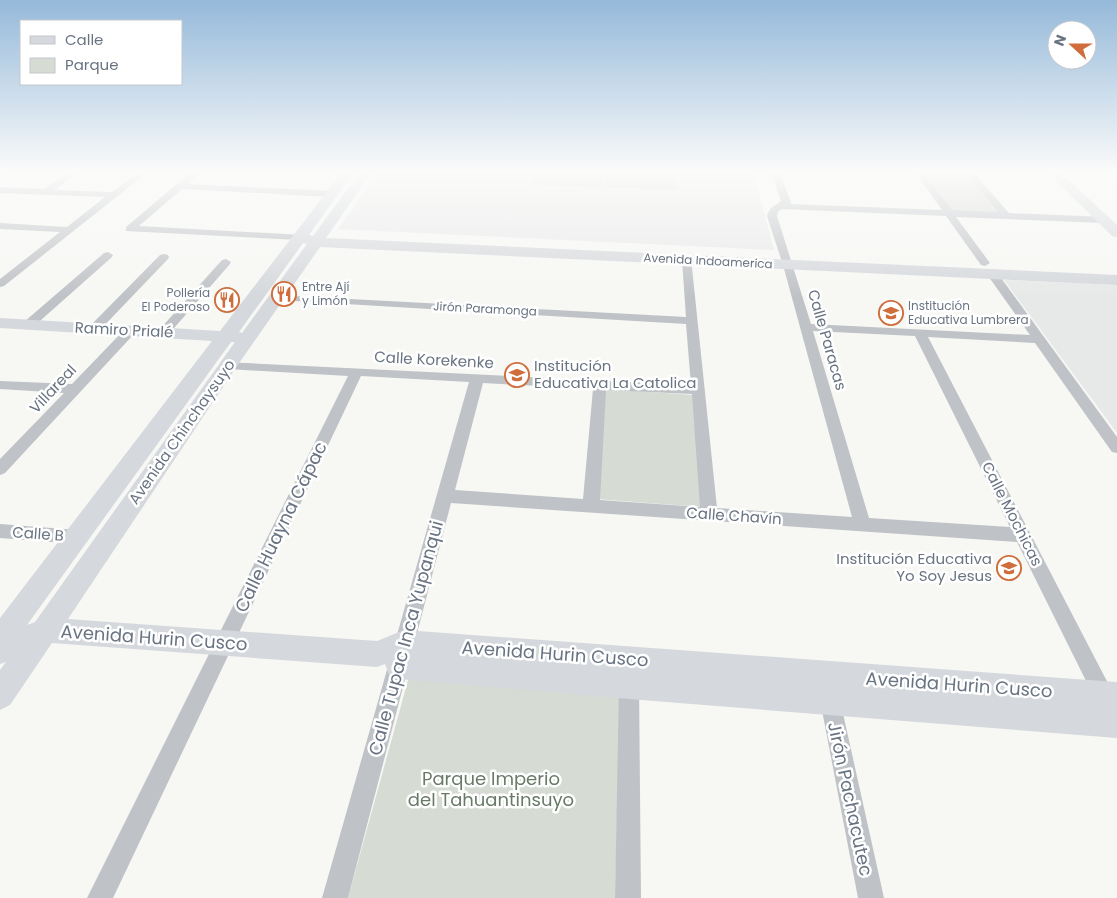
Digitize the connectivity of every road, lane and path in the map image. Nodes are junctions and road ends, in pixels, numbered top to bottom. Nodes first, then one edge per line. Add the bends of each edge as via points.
1 (90, 214) edge
2 (147, 214) edge
3 (323, 214) edge
4 (332, 214) edge
5 (772, 214) edge
6 (950, 214) joint
7 (1006, 216) joint
8 (1111, 220) edge
9 (0, 226) edge
10 (69, 230) junction
11 (1117, 233) edge
12 (313, 237) junction
13 (108, 255) dead end
14 (164, 257) dead end
15 (687, 260) junction
16 (786, 260) junction
17 (226, 262) dead end
18 (0, 269) edge
19 (1117, 269) edge
20 (18, 270) junction
21 (993, 270) junction
22 (1117, 275) edge
23 (1117, 280) edge
24 (0, 284) edge
25 (278, 297) junction
26 (692, 321) junction
27 (0, 323) edge
28 (28, 325) junction
29 (806, 327) junction
30 (94, 328) junction
31 (130, 331) junction
32 (164, 332) junction
33 (920, 333) junction
34 (238, 337) junction
35 (1038, 339) junction
36 (228, 365) junction
37 (356, 372) junction
38 (477, 379) junction
39 (0, 385) edge
40 (600, 385) junction
41 (76, 389) junction
42 (698, 390) junction
43 (1117, 448) edge
44 (0, 470) edge
45 (445, 496) junction
46 (591, 506) junction
47 (708, 514) junction
48 (863, 525) junction
49 (0, 531) edge
50 (1023, 535) junction
51 (77, 537) junction
52 (46, 630) junction
53 (0, 640) edge
54 (224, 643) junction
55 (0, 651) edge
56 (402, 654) junction
57 (630, 685) junction
58 (0, 694) edge
59 (1110, 696) edge
60 (830, 700) junction
61 (1117, 723) edge
62 (100, 898) edge
63 (334, 898) edge
64 (628, 898) edge
65 (871, 898) edge

1 - 10 street
2 - 12 street, Avenida Indoamerica via 130,229
3 - 12 street, Avenida Chinchaysuyo
4 - 12 street, Avenida Chinchaysuyo
5 - 16 street, Calle Paracas
6 - 7 street
6 - 21 street
7 - 8 street
8 - 11 street
9 - 10 street
10 - 20 street
12 - 15 street, Avenida Indoamerica
12 - 16 street, Avenida Indoamerica
12 - 25 street, Avenida Chinchaysuyo
12 - 34 street, Avenida Chinchaysuyo
13 - 28 street
14 - 30 street
15 - 16 street, Avenida Indoamerica
15 - 26 street
16 - 21 street, Avenida Indoamerica
16 - 29 street, Calle Paracas
17 - 32 street
18 - 20 street
19 - 21 street, Avenida Indoamerica
20 - 24 street
21 - 22 street
21 - 23 street, Avenida Indoamerica
21 - 35 street
25 - 26 street, Jirón Paramonga
25 - 34 street, Avenida Chinchaysuyo
26 - 42 street
27 - 28 street, Ramiro Prialé
28 - 30 street, Ramiro Prialé
29 - 33 street
29 - 48 street, Calle Paracas
30 - 31 street, Ramiro Prialé
31 - 32 street, Ramiro Prialé
31 - 41 street, Villareal
32 - 34 street, Ramiro Prialé
33 - 35 street
33 - 50 street, Calle Mochicas
34 - 36 street, Avenida Chinchaysuyo
34 - 51 street, Avenida Chinchaysuyo
35 - 43 street
36 - 37 street, Calle Korekenke
36 - 52 street, Avenida Chinchaysuyo
37 - 38 street, Calle Korekenke
37 - 54 street, Calle Huayna Cápac
38 - 40 street, Calle Korekenke
38 - 45 street, Calle Tupac Inca Yupanqui
39 - 41 street
40 - 42 street, Calle Korekenke
40 - 46 street
41 - 44 street, Villareal
42 - 47 street
45 - 46 street, Calle Chavín
45 - 56 street, Calle Tupac Inca Yupanqui
46 - 47 street, Calle Chavín
47 - 48 street, Calle Chavín
48 - 50 street, Calle Chavín
49 - 51 street, Calle B
50 - 59 street, Calle Mochicas
51 - 53 street, Avenida Chinchaysuyo
52 - 54 street, Avenida Hurin Cusco
52 - 55 street, Avenida Hurin Cusco
52 - 58 street, Avenida Chinchaysuyo
54 - 56 street, Avenida Hurin Cusco
54 - 62 street, Calle Huayna Cápac
56 - 57 street, Avenida Hurin Cusco
56 - 59 street, Avenida Hurin Cusco
56 - 63 street, Calle Tupac Inca Yupanqui
57 - 60 street, Avenida Hurin Cusco
57 - 64 street
60 - 61 street, Avenida Hurin Cusco
60 - 65 street, Jirón Pachacutec

